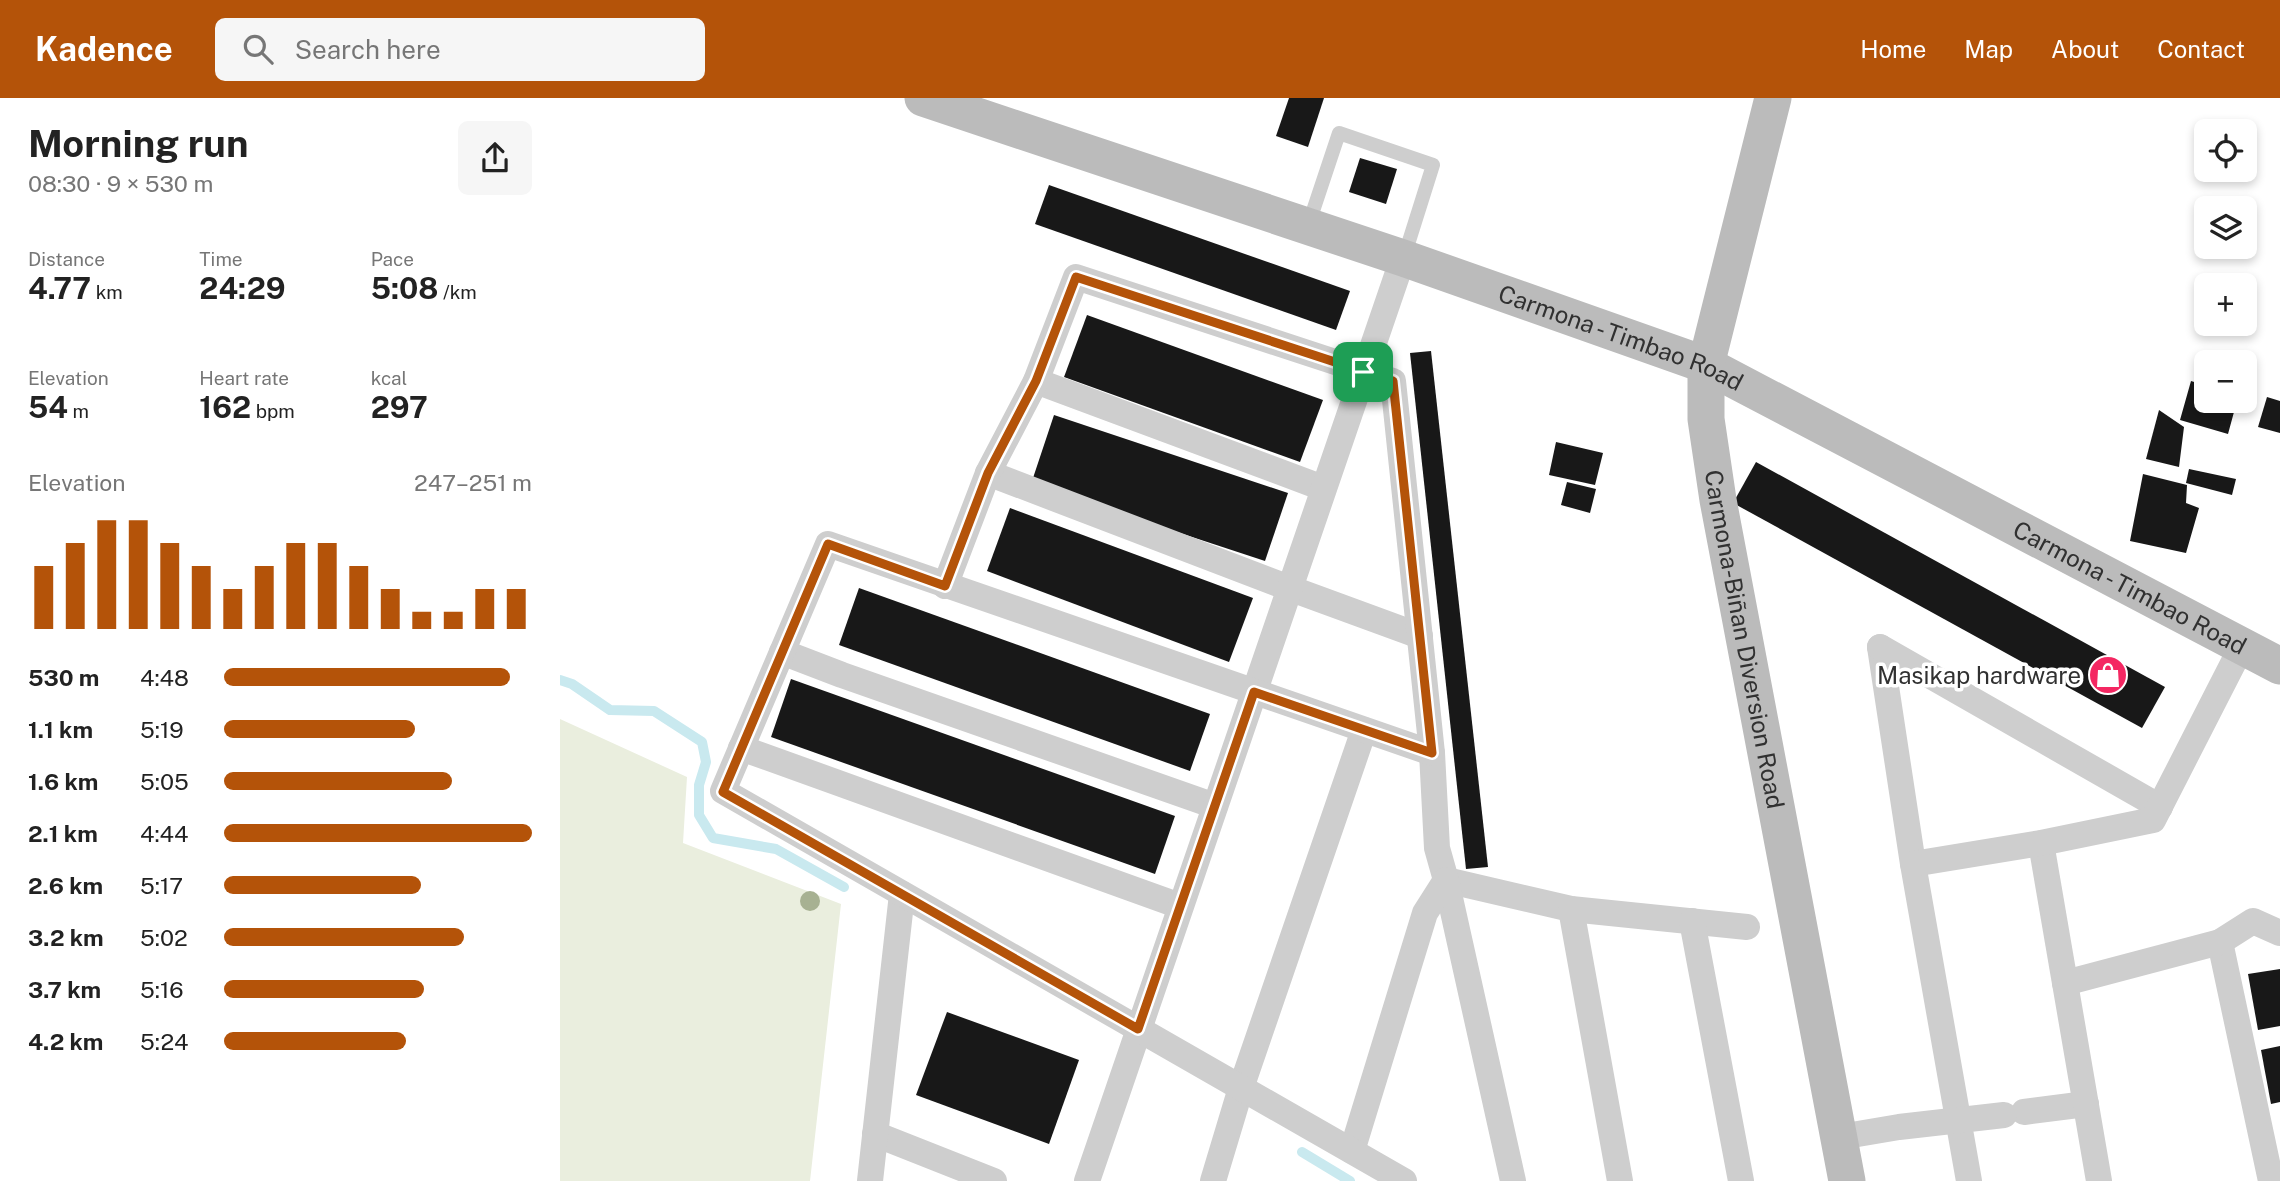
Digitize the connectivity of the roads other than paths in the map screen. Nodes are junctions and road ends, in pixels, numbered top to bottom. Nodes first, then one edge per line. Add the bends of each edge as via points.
1 (923, 98) edge
2 (1773, 98) edge
3 (1308, 226) junction
4 (1403, 258) junction
5 (1706, 365) junction
6 (1363, 372) junction
7 (1036, 381) junction
8 (988, 473) junction
9 (1323, 488) junction
10 (945, 586) junction
11 (1289, 588) junction
12 (1420, 636) junction
13 (2242, 646) junction
14 (782, 652) junction
15 (2280, 666) edge
16 (1254, 692) junction
17 (1364, 730) junction
18 (741, 748) junction
19 (1432, 753) junction
20 (1215, 806) junction
21 (2160, 807) junction
22 (2041, 843) junction
23 (1913, 864) junction
24 (1446, 880) junction
25 (902, 894) junction
26 (1180, 906) junction
27 (1571, 909) junction
28 (1692, 921) junction
29 (1747, 927) dead end
30 (2280, 933) edge
31 (2220, 942) junction
32 (2065, 983) junction
33 (1138, 1029) junction
34 (1241, 1088) junction
35 (2086, 1104) junction
36 (1958, 1121) junction
37 (875, 1134) junction
38 (1840, 1137) junction
39 (1352, 1151) junction
40 (870, 1181) edge
41 (994, 1181) edge
42 (1087, 1181) edge
43 (1213, 1181) edge
44 (1404, 1181) edge
45 (1513, 1181) edge
46 (1620, 1181) edge
47 (1741, 1181) edge
48 (1847, 1181) edge
49 (1969, 1181) edge
50 (2099, 1181) edge
51 (2271, 1181) edge

1 - 3 main road, Carmona - Timbao Road
2 - 5 main road, Carmona-Biñan Diversion Road
3 - 4 main road, Carmona - Timbao Road
3 - 4 lane via 1339,133 1433,164
4 - 5 main road, Carmona - Timbao Road
4 - 6 street
5 - 13 main road, Carmona - Timbao Road
5 - 38 main road, Carmona-Biñan Diversion Road via 1706,419 1718,500
6 - 7 street via 1076,277
6 - 9 street
6 - 12 street via 1393,381
7 - 8 street
7 - 9 street
8 - 10 street
8 - 11 street
9 - 11 street
10 - 14 street via 828,544
10 - 16 street
11 - 12 street
11 - 16 street
12 - 19 street
13 - 15 main road, Carmona - Timbao Road
13 - 21 street
14 - 18 street
14 - 20 street
16 - 17 street
16 - 20 street
17 - 19 street
17 - 34 street
18 - 25 street via 723,792
18 - 26 street
19 - 24 street via 1437,848
20 - 26 street
21 - 22 street via 2153,820
21 - 23 street via 1880,647
22 - 23 street
22 - 32 street
23 - 36 street
24 - 27 street
24 - 39 street via 1425,913
24 - 45 street
25 - 33 street
25 - 37 street
26 - 33 street
27 - 28 street
27 - 46 street
28 - 29 street
28 - 47 street
30 - 31 street via 2253,921
31 - 32 street
31 - 51 street
32 - 35 street
33 - 34 street
33 - 42 street
34 - 39 street
34 - 43 street
35 - 36 street
35 - 50 street
36 - 38 street
36 - 49 street
37 - 40 street
37 - 41 street
38 - 48 main road, Carmona-Biñan Diversion Road
39 - 44 street

